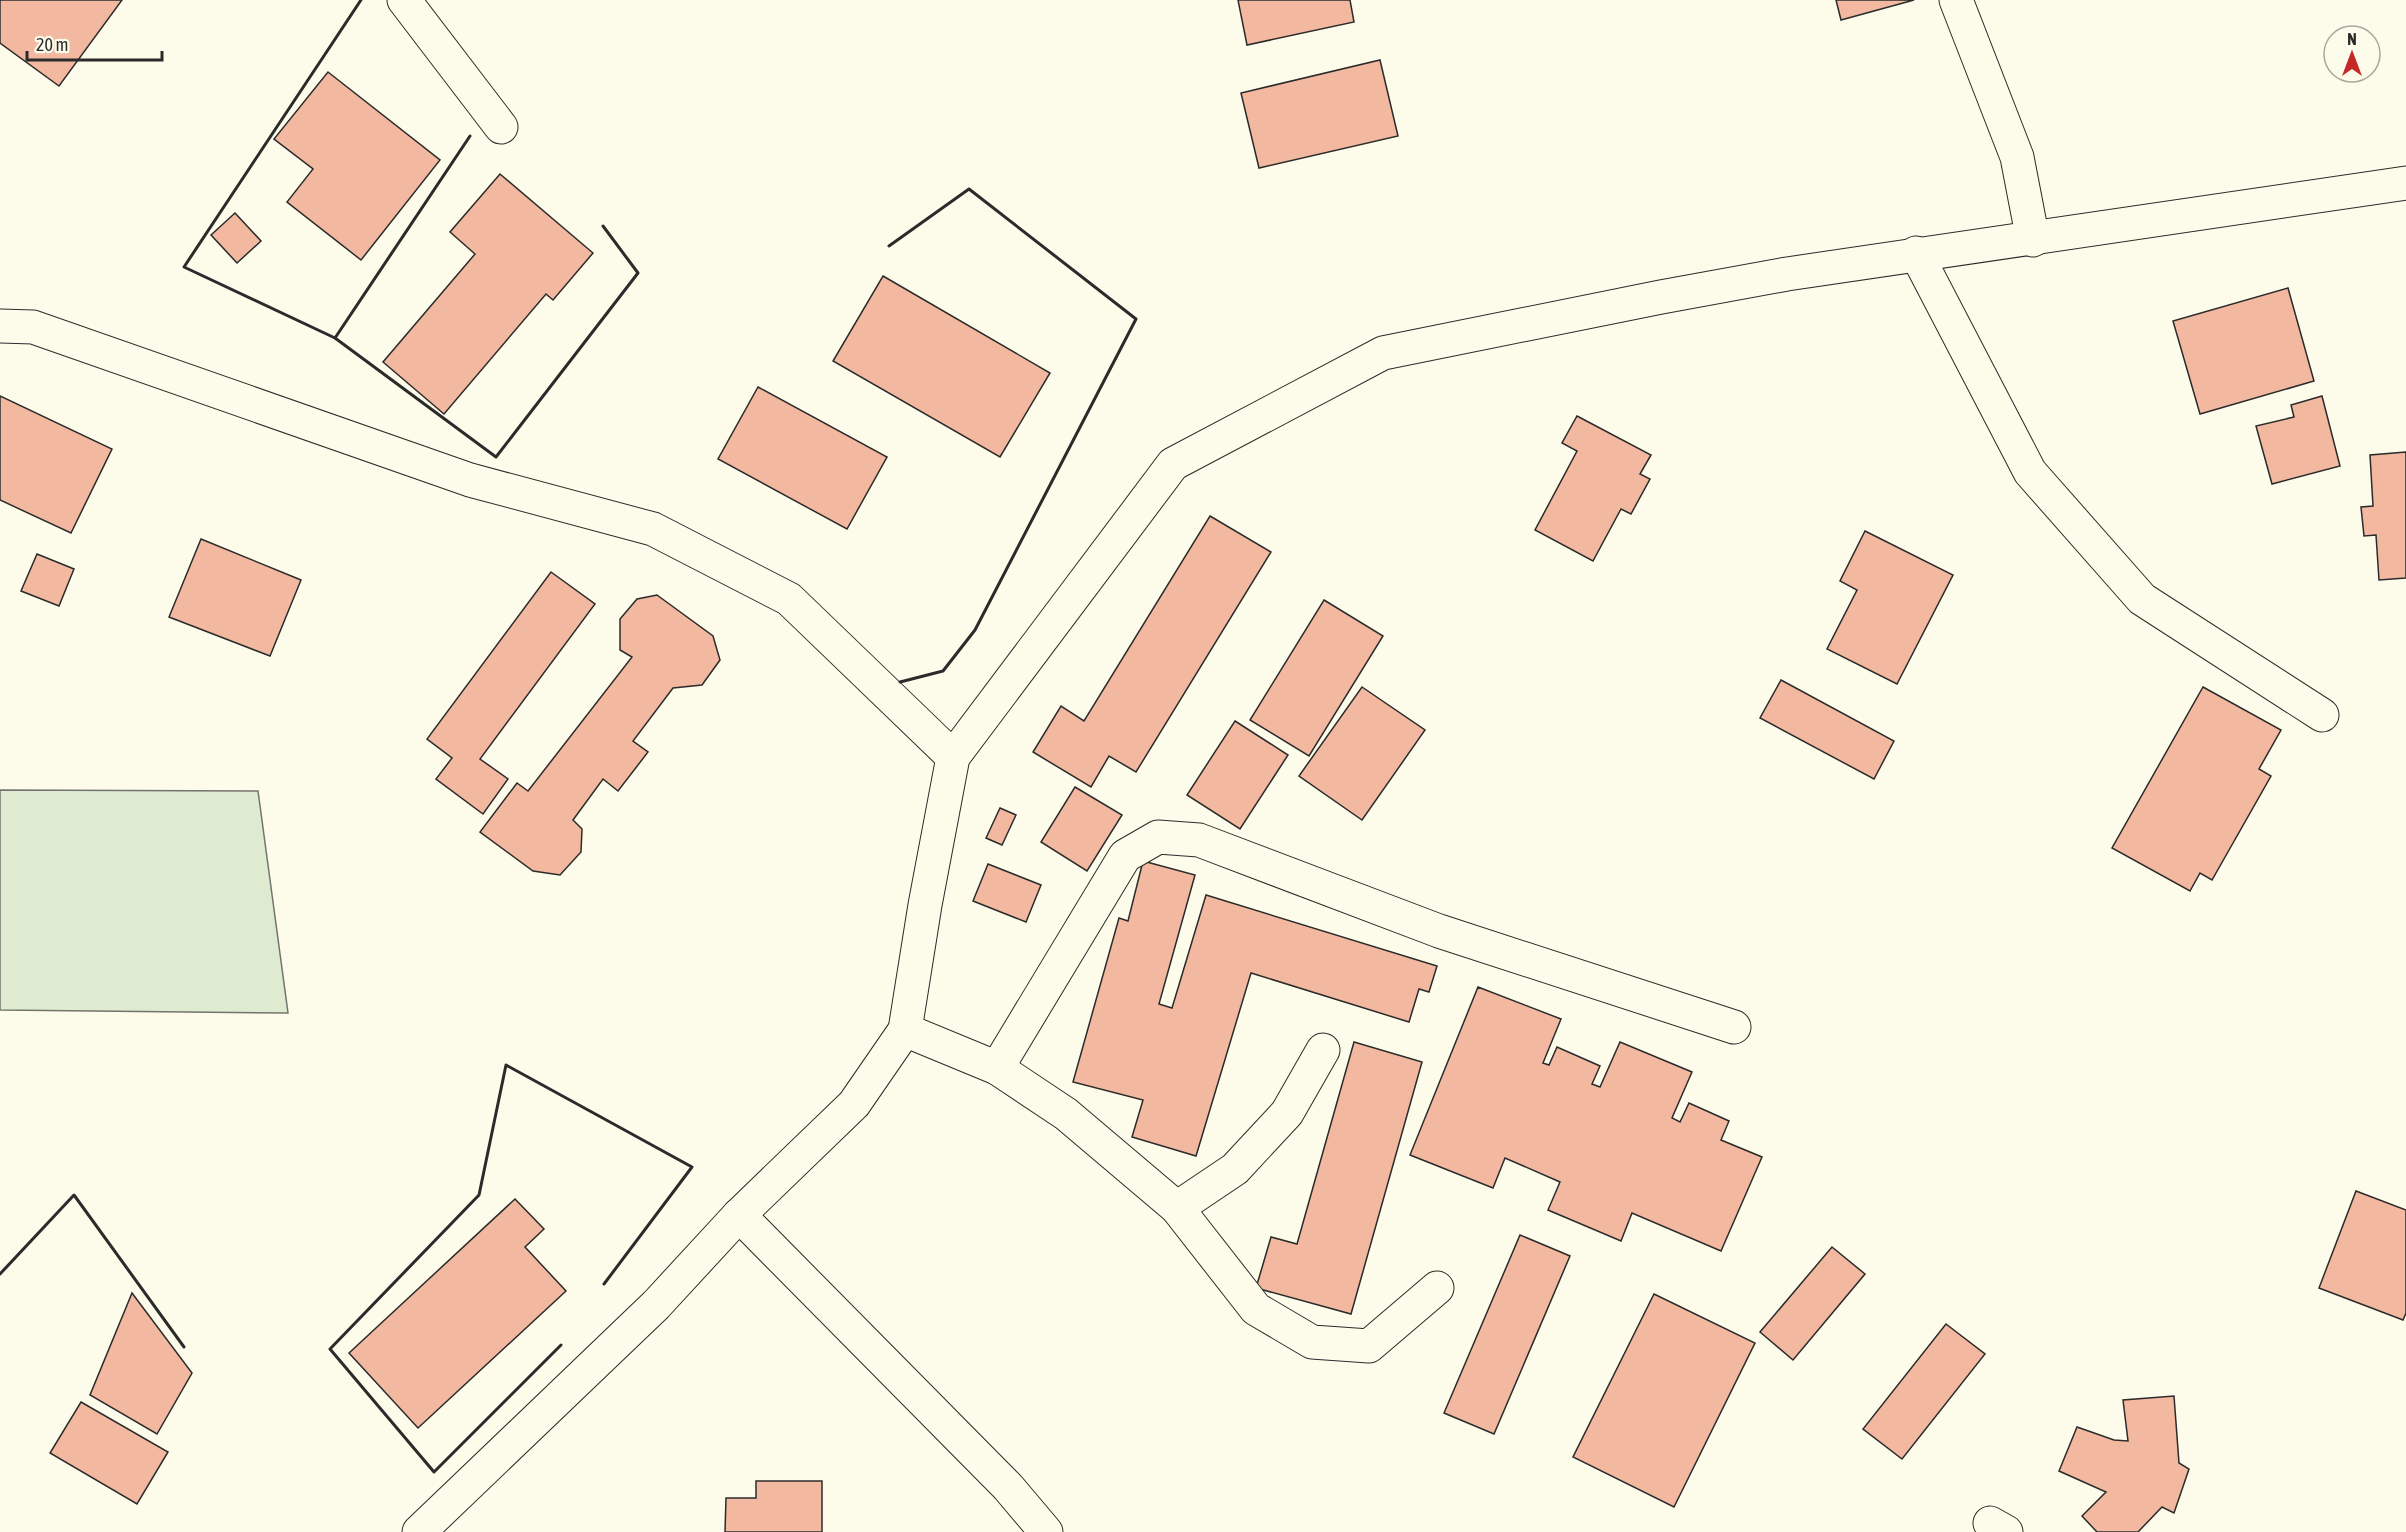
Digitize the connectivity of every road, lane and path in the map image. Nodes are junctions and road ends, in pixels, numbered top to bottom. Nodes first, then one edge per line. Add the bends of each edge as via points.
1 (404, 0) edge
2 (1956, 0) edge
3 (501, 127) dead end
4 (2406, 183) edge
5 (2033, 240) junction
6 (1916, 253) junction
7 (0, 326) edge
8 (2322, 715) dead end
9 (953, 757) junction
10 (1734, 1028) dead end
11 (905, 1030) junction
12 (1323, 1050) dead end
13 (997, 1068) junction
14 (1177, 1208) junction
15 (739, 1215) junction
16 (1437, 1288) dead end
17 (419, 1532) edge
18 (1046, 1532) edge

1 - 3 street
2 - 5 street via 2017,157
4 - 5 street
5 - 6 street
6 - 8 street via 2037,481 2142,599
6 - 9 street via 1661,297 1383,353 1173,464
7 - 9 street via 33,327 470,480 653,529 789,599
9 - 11 street
10 - 13 street via 1449,934 1199,840 1158,837 1125,856
11 - 13 street
11 - 15 street via 854,1104
12 - 14 street via 1287,1113 1235,1169
13 - 14 street via 1066,1114
14 - 16 street via 1256,1309 1312,1342 1368,1346
15 - 17 street via 656,1305
15 - 18 street via 1000,1479

